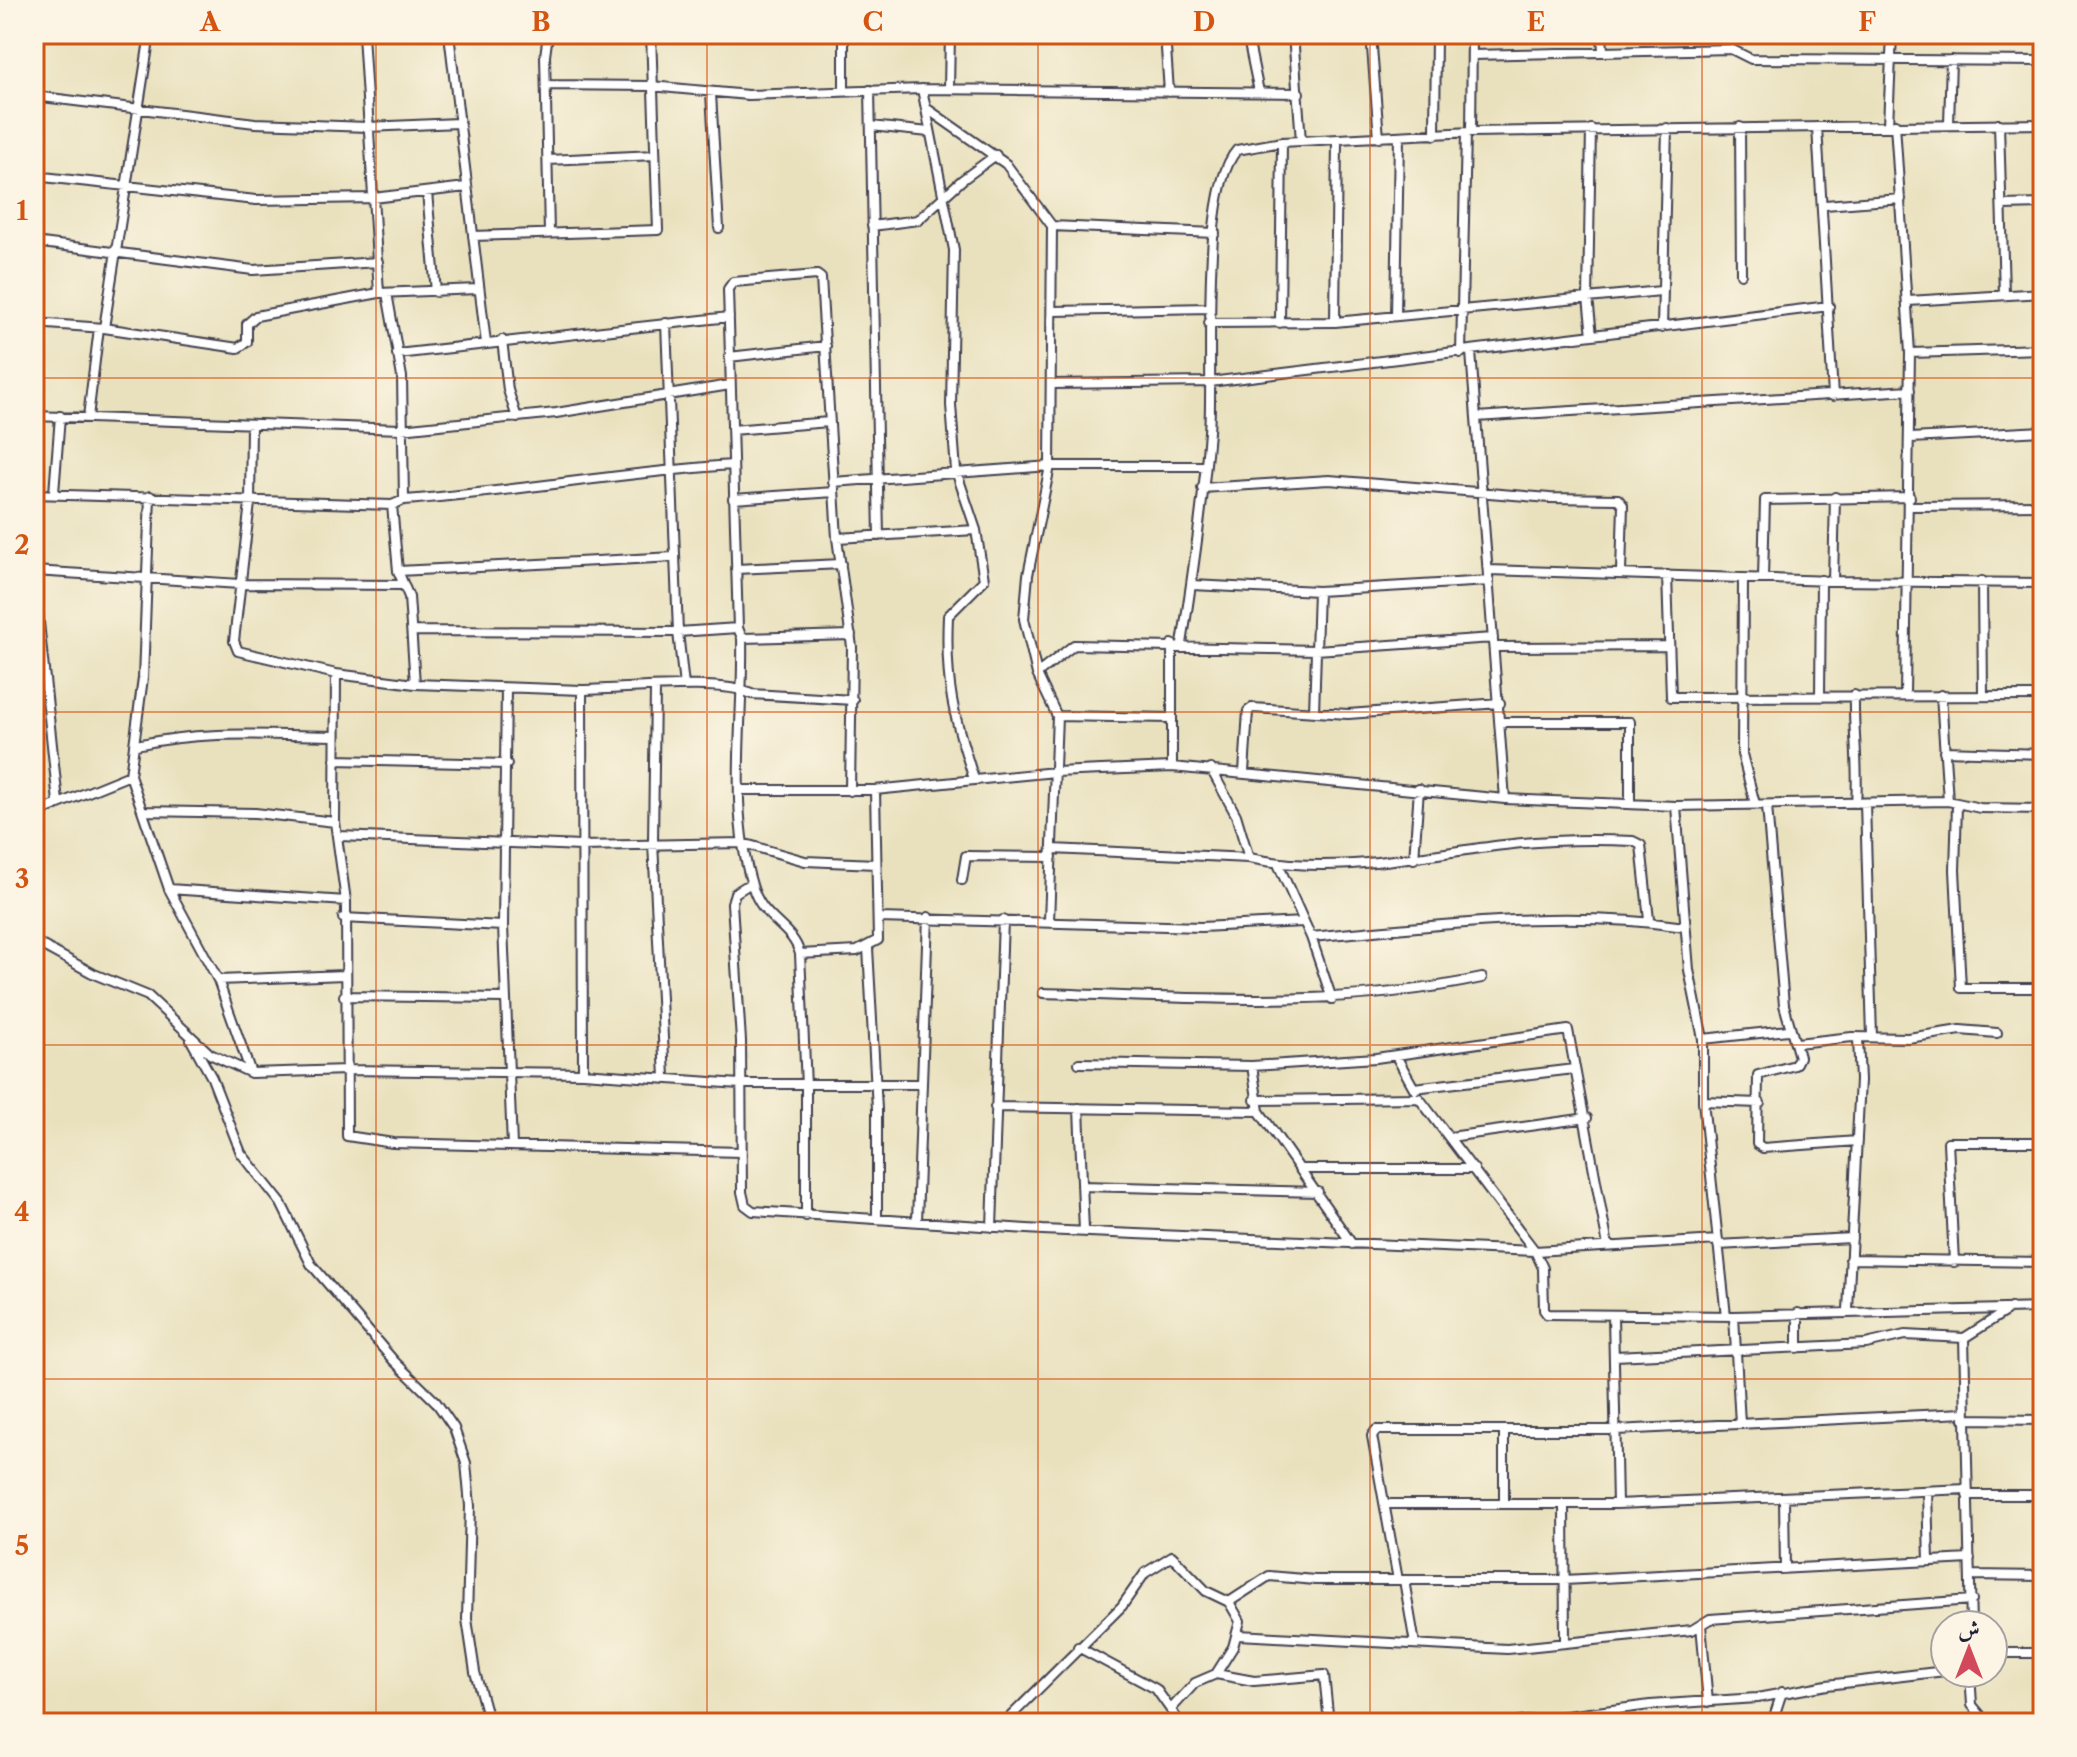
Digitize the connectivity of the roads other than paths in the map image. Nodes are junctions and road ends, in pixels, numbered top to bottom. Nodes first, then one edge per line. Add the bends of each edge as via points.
1 (150, 34) edge
2 (231, 34) edge
3 (297, 34) edge
4 (363, 34) edge
5 (449, 34) edge
6 (548, 34) edge
7 (651, 34) edge
8 (844, 34) edge
9 (950, 34) edge
10 (1165, 34) edge
11 (1247, 34) edge
12 (1293, 34) edge
13 (1371, 34) edge
14 (1436, 34) edge
15 (1472, 34) edge
16 (1602, 34) edge
17 (1892, 34) edge
18 (1603, 51) junction
19 (1473, 55) junction
20 (1890, 59) junction
21 (1951, 60) junction
22 (2043, 61) edge
23 (546, 85) junction
24 (651, 86) junction
25 (922, 89) junction
26 (949, 89) junction
27 (870, 90) junction
28 (844, 91) junction
29 (1169, 92) junction
30 (1259, 92) junction
31 (1299, 93) junction
32 (711, 94) junction
33 (34, 96) edge
34 (926, 108) junction
35 (138, 109) junction
36 (458, 123) junction
37 (1949, 124) junction
38 (1999, 124) junction
39 (2043, 124) edge
40 (1892, 125) junction
41 (871, 126) junction
42 (368, 127) junction
43 (1740, 127) junction
44 (1817, 127) junction
45 (1667, 128) junction
46 (1591, 129) junction
47 (929, 132) junction
48 (1469, 133) junction
49 (1435, 135) junction
50 (1399, 136) junction
51 (1379, 138) junction
52 (1337, 140) junction
53 (1301, 141) junction
54 (1282, 142) junction
55 (655, 155) junction
56 (996, 155) junction
57 (548, 160) junction
58 (34, 176) edge
59 (126, 187) junction
60 (466, 187) junction
61 (427, 192) junction
62 (943, 196) junction
63 (373, 198) junction
64 (1901, 199) junction
65 (2043, 204) edge
66 (1825, 205) junction
67 (2003, 205) junction
68 (872, 226) junction
69 (1052, 226) junction
70 (719, 228) dead end
71 (549, 233) junction
72 (1215, 233) junction
73 (473, 236) junction
74 (34, 242) edge
75 (118, 250) junction
76 (378, 262) junction
77 (1741, 274) dead end
78 (478, 289) junction
79 (1661, 291) junction
80 (436, 292) junction
81 (383, 293) junction
82 (2043, 293) edge
83 (2004, 294) junction
84 (1588, 298) junction
85 (1908, 301) junction
86 (1829, 306) junction
87 (1210, 308) junction
88 (1461, 308) junction
89 (1054, 311) junction
90 (1396, 316) junction
91 (729, 317) junction
92 (1335, 322) junction
93 (34, 323) edge
94 (666, 323) junction
95 (1209, 323) junction
96 (1280, 323) junction
97 (102, 328) junction
98 (1662, 328) junction
99 (1592, 335) junction
100 (502, 340) junction
101 (486, 343) junction
102 (826, 346) junction
103 (2043, 349) edge
104 (1466, 352) junction
105 (1910, 353) junction
106 (397, 354) junction
107 (729, 357) junction
108 (1210, 382) junction
109 (1052, 384) junction
110 (730, 385) junction
111 (1910, 390) junction
112 (668, 393) junction
113 (1833, 396) junction
114 (34, 416) edge
115 (60, 416) junction
116 (88, 417) junction
117 (1476, 417) junction
118 (517, 418) junction
119 (829, 422) junction
120 (251, 425) junction
121 (401, 429) junction
122 (732, 430) junction
123 (2043, 431) edge
124 (1911, 438) junction
125 (733, 465) junction
126 (1050, 466) junction
127 (1205, 466) junction
128 (672, 469) junction
129 (956, 471) junction
130 (876, 480) junction
131 (834, 487) junction
132 (1202, 488) junction
133 (54, 493) junction
134 (1484, 493) junction
135 (34, 494) edge
136 (150, 496) junction
137 (1835, 497) junction
138 (733, 499) junction
139 (404, 500) junction
140 (1910, 501) junction
141 (250, 503) junction
142 (392, 505) junction
143 (2043, 505) edge
144 (976, 530) junction
145 (879, 536) junction
146 (837, 538) junction
147 (675, 557) junction
148 (841, 564) junction
149 (736, 569) junction
150 (1489, 570) junction
151 (398, 571) junction
152 (1621, 572) junction
153 (34, 573) edge
154 (148, 575) junction
155 (1667, 575) junction
156 (1743, 578) junction
157 (1763, 578) junction
158 (1821, 580) junction
159 (1489, 581) junction
160 (1833, 581) junction
161 (1982, 581) junction
162 (1908, 582) junction
163 (2043, 583) edge
164 (240, 584) junction
165 (404, 585) junction
166 (1192, 585) junction
167 (1318, 591) junction
168 (738, 628) junction
169 (412, 631) junction
170 (678, 632) junction
171 (851, 635) junction
172 (742, 638) junction
173 (1494, 642) junction
174 (1177, 644) junction
175 (1669, 646) junction
176 (1316, 650) junction
177 (336, 674) junction
178 (1037, 674) junction
179 (415, 684) junction
180 (684, 686) junction
181 (506, 688) junction
182 (655, 689) junction
183 (743, 689) junction
184 (582, 690) junction
185 (1820, 695) junction
186 (1854, 695) junction
187 (1905, 695) junction
188 (1941, 695) junction
189 (1983, 695) junction
190 (2043, 696) edge
191 (1743, 697) junction
192 (853, 700) junction
193 (1500, 703) junction
194 (1314, 712) junction
195 (1057, 716) junction
196 (1171, 718) junction
197 (1501, 722) junction
198 (335, 736) junction
199 (136, 745) junction
200 (1944, 751) junction
201 (2043, 754) edge
202 (335, 760) junction
203 (507, 764) junction
204 (1172, 767) junction
205 (1211, 769) junction
206 (1055, 772) junction
207 (1244, 772) junction
208 (130, 775) junction
209 (974, 779) junction
210 (1419, 789) junction
211 (741, 790) junction
212 (875, 790) junction
213 (850, 791) junction
214 (1505, 799) junction
215 (58, 802) junction
216 (1860, 803) junction
217 (1953, 803) junction
218 (1630, 804) junction
219 (1755, 804) junction
220 (1676, 806) junction
221 (1767, 806) junction
222 (2043, 809) edge
223 (143, 811) junction
224 (34, 814) edge
225 (335, 822) junction
226 (340, 836) junction
227 (653, 843) junction
228 (742, 843) junction
229 (506, 844) junction
230 (581, 846) junction
231 (1052, 853) junction
232 (1249, 858) junction
233 (1414, 859) junction
234 (876, 864) junction
235 (1278, 864) junction
236 (962, 880) dead end
237 (751, 883) junction
238 (169, 889) junction
239 (346, 901) junction
240 (928, 917) junction
241 (343, 918) junction
242 (879, 918) junction
243 (1003, 920) junction
244 (1649, 920) junction
245 (1049, 921) junction
246 (1304, 922) junction
247 (503, 926) junction
248 (1685, 927) junction
249 (1311, 937) junction
250 (34, 941) edge
251 (868, 948) junction
252 (800, 954) junction
253 (344, 975) junction
254 (1482, 978) dead end
255 (218, 980) junction
256 (2043, 988) edge
257 (1043, 993) dead end
258 (344, 996) junction
259 (505, 998) junction
260 (1332, 999) junction
261 (1788, 1030) junction
262 (1997, 1033) dead end
263 (189, 1036) junction
264 (1872, 1037) junction
265 (1703, 1039) junction
266 (1858, 1039) junction
267 (1797, 1043) junction
268 (1396, 1056) junction
269 (1079, 1063) dead end
270 (1252, 1066) junction
271 (1574, 1069) junction
272 (347, 1070) junction
273 (509, 1072) junction
274 (251, 1073) junction
275 (583, 1073) junction
276 (665, 1077) junction
277 (740, 1084) junction
278 (922, 1084) junction
279 (876, 1085) junction
280 (806, 1086) junction
281 (1414, 1088) junction
282 (1419, 1098) junction
283 (1255, 1100) junction
284 (1703, 1101) junction
285 (1760, 1103) junction
286 (995, 1107) junction
287 (1079, 1108) junction
288 (1259, 1111) junction
289 (1587, 1118) junction
290 (1450, 1137) junction
291 (1857, 1141) junction
292 (2043, 1142) edge
293 (512, 1146) junction
294 (741, 1152) junction
295 (1301, 1169) junction
296 (1474, 1169) junction
297 (1082, 1186) junction
298 (1318, 1192) junction
299 (806, 1216) junction
300 (877, 1219) junction
301 (917, 1221) junction
302 (992, 1227) junction
303 (1084, 1231) junction
304 (1852, 1238) junction
305 (1718, 1242) junction
306 (1352, 1244) junction
307 (1608, 1246) junction
308 (1535, 1251) junction
309 (1850, 1259) junction
310 (1954, 1262) junction
311 (2043, 1262) edge
312 (2011, 1308) junction
313 (2043, 1308) edge
314 (1848, 1310) junction
315 (1798, 1313) junction
316 (1613, 1316) junction
317 (1730, 1316) junction
318 (1964, 1338) junction
319 (1798, 1348) junction
320 (1735, 1351) junction
321 (1615, 1356) junction
322 (1964, 1416) junction
323 (2043, 1420) edge
324 (1740, 1424) junction
325 (1504, 1430) junction
326 (1616, 1430) junction
327 (1927, 1491) junction
328 (1967, 1492) junction
329 (2043, 1495) edge
330 (1784, 1498) junction
331 (1504, 1503) junction
332 (1386, 1504) junction
333 (1564, 1504) junction
334 (1617, 1504) junction
335 (1970, 1559) junction
336 (1929, 1561) junction
337 (1785, 1569) junction
338 (1972, 1575) junction
339 (2043, 1576) edge
340 (1401, 1580) junction
341 (1564, 1580) junction
342 (1972, 1600) junction
343 (1229, 1602) junction
344 (1972, 1609) edge
345 (1701, 1625) junction
346 (1238, 1635) junction
347 (1565, 1642) junction
348 (1415, 1644) junction
349 (1078, 1647) junction
350 (2009, 1653) edge
351 (2043, 1653) edge
352 (1929, 1673) edge
353 (1216, 1674) junction
354 (1971, 1689) edge
355 (1782, 1692) junction
356 (1708, 1702) junction
357 (1172, 1708) junction
358 (1573, 1720) edge
359 (489, 1723) edge
360 (1004, 1723) edge
361 (1180, 1723) edge
362 (1329, 1723) edge
363 (1513, 1723) edge
364 (1772, 1723) edge
365 (1987, 1723) edge

1 - 35 street
2 - 3 street
4 - 42 street
5 - 36 street
6 - 23 street
7 - 24 street
8 - 28 street
9 - 26 street
10 - 29 street
11 - 30 street
12 - 31 street
13 - 51 street
14 - 49 street
15 - 19 street
16 - 18 street
17 - 20 street
18 - 19 street
18 - 20 street via 1731,49 1751,59
19 - 48 street
20 - 21 street
20 - 40 street
21 - 22 street
21 - 37 street
23 - 24 street
23 - 57 street
24 - 32 street
24 - 55 street
25 - 26 street
25 - 27 street
25 - 34 street
26 - 29 street
27 - 28 street
27 - 41 street
28 - 32 street
29 - 30 street
30 - 31 street
31 - 53 street
32 - 70 street
33 - 35 street
34 - 47 street
34 - 56 street
35 - 42 street via 255,123
35 - 59 street
36 - 42 street
36 - 60 street
37 - 38 street
37 - 40 street
38 - 39 street
38 - 67 street
40 - 44 street
40 - 64 street
41 - 47 street
41 - 68 street
42 - 63 street
43 - 44 street
43 - 45 street
43 - 77 street
44 - 66 street
45 - 46 street
45 - 79 street
46 - 48 street
46 - 84 street
47 - 62 street
48 - 49 street
48 - 88 street
49 - 50 street
50 - 51 street
50 - 90 street
51 - 52 street
52 - 53 street
52 - 92 street
53 - 54 street
54 - 72 street via 1247,146 1229,159
54 - 96 street
55 - 57 street
55 - 71 street via 658,230
56 - 62 street
56 - 69 street
57 - 71 street
58 - 59 street
59 - 63 street via 256,200
59 - 75 street
60 - 61 street
60 - 73 street
61 - 63 street
61 - 80 street
62 - 68 street via 918,220
62 - 129 street via 954,250 951,405
63 - 76 street
64 - 66 street
64 - 85 street
65 - 67 street
66 - 86 street
67 - 83 street
68 - 130 street
69 - 72 street
69 - 89 street
71 - 73 street
72 - 87 street
73 - 78 street
74 - 75 street
75 - 76 street via 253,270
75 - 97 street
76 - 81 street
78 - 80 street
78 - 101 street
79 - 84 street
79 - 98 street
80 - 81 street
81 - 97 street via 256,316 247,324 247,342 238,348
81 - 106 street
82 - 83 street
83 - 85 street
84 - 88 street
84 - 99 street
85 - 105 street
86 - 98 street
86 - 113 street
87 - 89 street
87 - 95 street
88 - 90 street
88 - 104 street
89 - 109 street
90 - 92 street
91 - 94 street
91 - 102 street via 728,289 733,282 817,275
91 - 107 street
92 - 96 street
93 - 97 street
94 - 100 street
94 - 112 street
95 - 96 street
95 - 108 street
97 - 116 street
98 - 99 street
99 - 104 street
100 - 101 street
100 - 118 street
101 - 106 street
102 - 107 street
102 - 119 street
103 - 105 street
104 - 108 street
104 - 117 street
105 - 111 street
106 - 121 street
107 - 110 street
108 - 109 street
108 - 127 street
109 - 126 street
110 - 112 street
110 - 122 street
111 - 113 street
111 - 124 street
112 - 118 street
112 - 128 street
113 - 117 street
114 - 115 street
115 - 116 street
115 - 133 street
116 - 120 street
117 - 134 street
118 - 121 street
119 - 122 street
119 - 131 street
120 - 121 street
120 - 141 street
121 - 139 street
122 - 125 street
123 - 124 street
124 - 140 street
125 - 128 street
125 - 138 street
126 - 127 street
126 - 129 street
126 - 178 street via 1024,619
127 - 132 street
128 - 139 street
128 - 147 street
129 - 130 street
129 - 144 street
130 - 131 street
130 - 145 street
131 - 138 street
131 - 146 street
132 - 134 street via 1329,480
132 - 166 street
133 - 135 street
133 - 136 street
134 - 150 street
134 - 152 street via 1622,500
136 - 141 street
136 - 154 street
137 - 140 street
137 - 157 street via 1765,500
137 - 160 street
138 - 149 street
139 - 142 street
140 - 143 street
140 - 162 street
141 - 142 street
141 - 164 street
142 - 151 street
144 - 145 street
144 - 209 street via 984,580 948,616 945,670
145 - 146 street
146 - 148 street
147 - 151 street
147 - 170 street
148 - 149 street
148 - 171 street
149 - 168 street
150 - 152 street
150 - 159 street
151 - 165 street
152 - 155 street
153 - 154 street
153 - 215 street
154 - 164 street
154 - 199 street
155 - 156 street
155 - 175 street
156 - 157 street
156 - 191 street
157 - 158 street
158 - 160 street
158 - 185 street
159 - 167 street
159 - 173 street
160 - 162 street
161 - 162 street
161 - 163 street
161 - 189 street
162 - 187 street
164 - 165 street
164 - 177 street via 234,641 238,651
165 - 169 street
166 - 167 street
166 - 174 street
167 - 176 street
168 - 170 street
168 - 172 street
169 - 170 street
169 - 179 street
170 - 180 street
171 - 172 street
171 - 192 street
172 - 183 street
173 - 175 street
173 - 176 street
173 - 193 street
174 - 176 street
174 - 178 street via 1074,645
174 - 196 street
175 - 191 street via 1671,697
176 - 194 street
177 - 179 street
177 - 198 street
178 - 195 street
179 - 181 street
180 - 182 street
180 - 183 street
181 - 184 street
181 - 203 street
182 - 184 street
182 - 227 street
183 - 192 street via 751,694
183 - 211 street
184 - 230 street
185 - 186 street
185 - 191 street
186 - 187 street
186 - 216 street
187 - 188 street
188 - 189 street
188 - 200 street
189 - 190 street
191 - 219 street via 1742,754
192 - 213 street
193 - 194 street
193 - 197 street
194 - 207 street via 1249,709
195 - 196 street
195 - 206 street
196 - 204 street
197 - 214 street
197 - 218 street via 1630,722
198 - 199 street via 217,734
198 - 202 street
199 - 208 street
200 - 201 street
200 - 217 street
202 - 203 street
202 - 225 street
203 - 229 street
204 - 205 street
204 - 206 street
205 - 207 street
205 - 232 street via 1236,815
206 - 209 street
206 - 231 street
207 - 210 street
208 - 215 street
208 - 223 street
209 - 212 street
210 - 214 street
210 - 233 street
211 - 213 street
211 - 228 street
212 - 213 street
212 - 234 street
214 - 218 street
215 - 224 street
216 - 217 street
216 - 221 street
216 - 264 street
217 - 222 street
217 - 256 street via 1961,988
218 - 220 street
219 - 220 street
219 - 221 street
220 - 248 street
221 - 261 street
223 - 225 street via 255,813
223 - 238 street
225 - 226 street
226 - 229 street
226 - 239 street
227 - 228 street
227 - 230 street
227 - 276 street
228 - 234 street via 805,861
228 - 237 street
229 - 230 street
229 - 247 street
230 - 275 street
231 - 232 street
231 - 236 street via 966,856
231 - 245 street
232 - 235 street
233 - 235 street via 1338,867
233 - 244 street via 1536,842 1638,842
234 - 242 street
235 - 246 street
237 - 252 street via 763,911 792,936
237 - 277 street via 735,893 732,903
238 - 239 street
238 - 255 street
239 - 241 street
240 - 242 street
240 - 243 street
240 - 278 street
241 - 247 street
241 - 253 street
242 - 251 street via 878,940
243 - 245 street
243 - 286 street
244 - 248 street
244 - 249 street via 1492,920
245 - 246 street via 1201,927
246 - 249 street
247 - 259 street
248 - 265 street
249 - 260 street
250 - 263 street via 148,996
251 - 252 street
251 - 279 street
252 - 280 street
253 - 255 street
253 - 258 street
254 - 260 street
255 - 274 street
257 - 260 street
258 - 259 street
258 - 272 street
259 - 273 street
261 - 265 street
261 - 267 street
262 - 264 street via 1960,1030
263 - 274 street via 210,1054
263 - 359 street via 241,1153 281,1203 311,1264 454,1428 466,1463 470,1506 467,1619
264 - 266 street
265 - 284 street
266 - 267 street
266 - 291 street
267 - 285 street via 1795,1065 1758,1075
268 - 270 street
268 - 271 street via 1564,1029
268 - 281 street
269 - 270 street
270 - 283 street
271 - 281 street
271 - 289 street
272 - 273 street
272 - 274 street
272 - 293 street via 347,1136 393,1143
273 - 275 street
273 - 293 street
275 - 276 street
276 - 277 street
277 - 280 street
277 - 294 street
278 - 279 street
278 - 301 street
279 - 280 street
279 - 300 street
280 - 299 street
281 - 282 street
282 - 283 street
282 - 290 street
283 - 288 street
284 - 285 street
284 - 305 street
285 - 291 street via 1759,1147
286 - 287 street
286 - 302 street
287 - 288 street
287 - 297 street
288 - 295 street
289 - 290 street
289 - 307 street
290 - 296 street
291 - 304 street
292 - 310 street via 1948,1142
293 - 294 street
294 - 299 street via 745,1205 767,1214
295 - 296 street
295 - 298 street
296 - 308 street
297 - 298 street
297 - 303 street
298 - 306 street
299 - 300 street
300 - 301 street
301 - 302 street
302 - 303 street
303 - 306 street
304 - 305 street
304 - 309 street
305 - 307 street
305 - 317 street
306 - 308 street
307 - 308 street
308 - 316 street via 1543,1268 1545,1313
309 - 310 street
309 - 314 street
310 - 311 street
312 - 313 street
312 - 314 street
312 - 318 street
314 - 315 street
315 - 317 street
315 - 319 street
316 - 317 street
316 - 321 street
317 - 320 street
318 - 319 street via 1905,1335 1866,1344
318 - 322 street
319 - 320 street
320 - 321 street
320 - 324 street
321 - 326 street
322 - 323 street
322 - 324 street
322 - 328 street
324 - 326 street
325 - 326 street
325 - 331 street
325 - 332 street via 1376,1430 1372,1436
326 - 334 street
327 - 328 street
327 - 330 street
327 - 336 street
328 - 329 street
328 - 335 street
330 - 334 street
330 - 337 street
331 - 332 street
331 - 333 street
332 - 340 street
333 - 334 street
333 - 341 street
335 - 336 street
335 - 338 street
336 - 337 street
337 - 341 street
338 - 339 street
338 - 342 street
340 - 341 street
340 - 343 street via 1269,1576
340 - 348 street
341 - 347 street
342 - 344 street
342 - 345 street via 1710,1619
343 - 346 street via 1240,1621
343 - 349 street via 1206,1591 1168,1557 1145,1573 1122,1606
345 - 347 street
345 - 356 street
346 - 348 street
346 - 353 street
347 - 348 street via 1507,1649
349 - 357 street via 1156,1689
349 - 360 street
350 - 351 street
352 - 355 street
353 - 357 street via 1195,1683
353 - 362 street via 1254,1681 1324,1675
354 - 365 street via 1972,1705
355 - 356 street
355 - 364 street
356 - 358 street via 1650,1705
357 - 361 street
358 - 363 street

